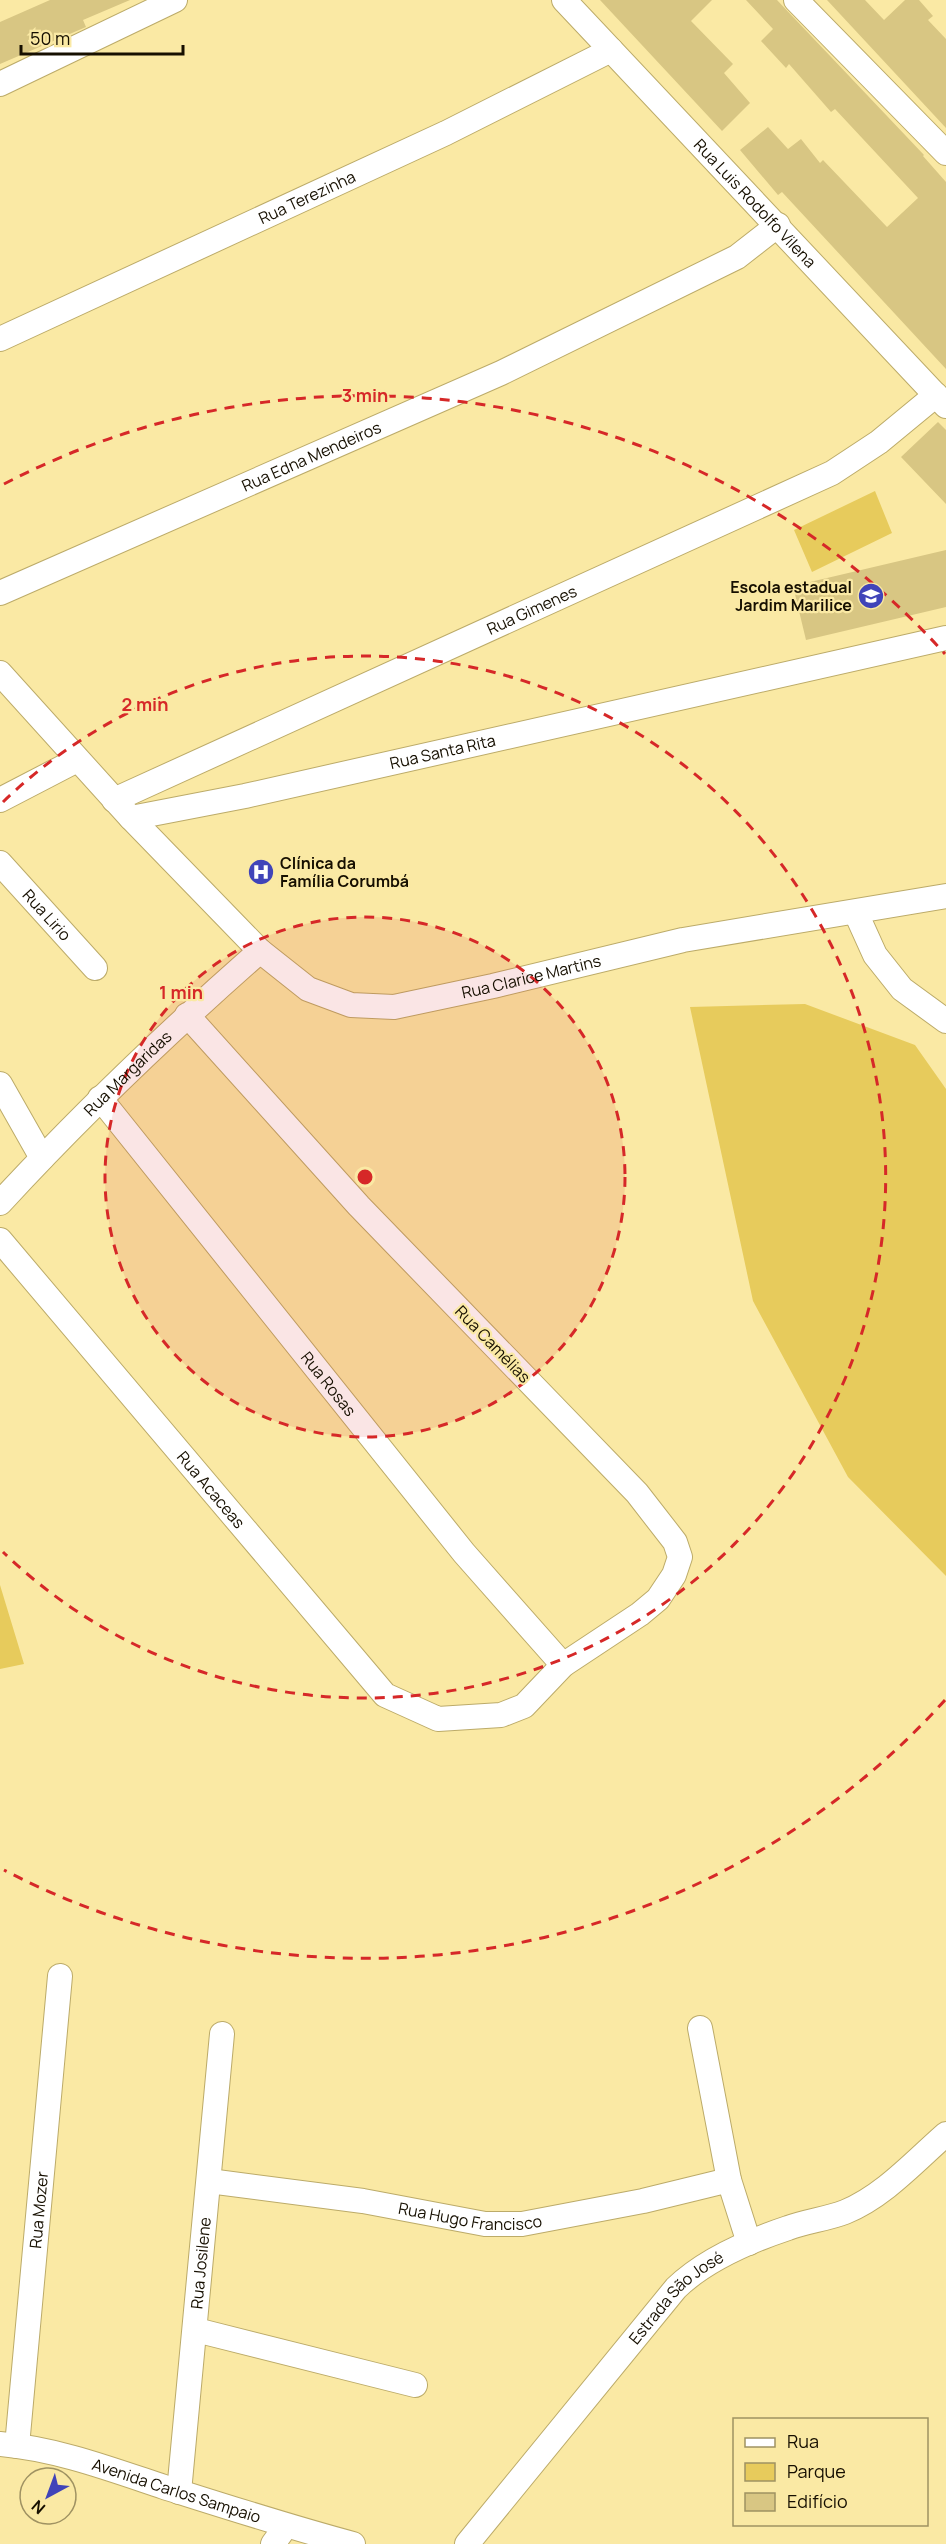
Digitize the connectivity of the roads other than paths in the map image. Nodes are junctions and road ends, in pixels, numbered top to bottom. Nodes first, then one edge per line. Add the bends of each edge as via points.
1 (175, 0) edge
2 (796, 0) edge
3 (574, 3) edge
4 (611, 50) junction
5 (0, 84) edge
6 (946, 153) edge
7 (778, 225) junction
8 (0, 339) edge
9 (941, 400) edge
10 (0, 593) edge
11 (946, 638) edge
12 (0, 673) edge
13 (77, 760) junction
14 (0, 800) edge
15 (114, 800) junction
16 (131, 818) junction
17 (0, 863) edge
18 (946, 896) edge
19 (856, 913) junction
20 (260, 951) junction
21 (94, 968) dead end
22 (187, 1015) junction
23 (946, 1022) edge
24 (0, 1084) edge
25 (100, 1098) junction
26 (42, 1158) junction
27 (0, 1203) edge
28 (0, 1240) edge
29 (563, 1665) junction
30 (60, 1976) dead end
31 (700, 2028) dead end
32 (222, 2034) dead end
33 (946, 2134) edge
34 (729, 2180) junction
35 (209, 2181) junction
36 (749, 2243) junction
37 (196, 2330) junction
38 (415, 2385) dead end
39 (9, 2445) edge
40 (178, 2492) junction
41 (279, 2535) edge
42 (353, 2544) edge
43 (467, 2544) edge

1 - 5 street
2 - 6 street
3 - 4 street, Rua Luis Rodolfo Vilena
4 - 7 street, Rua Luis Rodolfo Vilena
4 - 8 street, Rua Terezinha via 446,133
7 - 9 street, Rua Luis Rodolfo Vilena
7 - 10 street, Rua Edna Mendeiros via 737,257 501,373
9 - 15 street, Rua Gimenes via 832,473
11 - 16 street, Rua Santa Rita via 245,796
12 - 13 street
13 - 14 street
13 - 15 street
15 - 16 street
16 - 20 street, Rua Clarice Martins
17 - 21 street, Rua Lirio
18 - 19 street, Rua Clarice Martins
19 - 20 street, Rua Clarice Martins via 683,940 394,1007 351,1005 308,989
19 - 23 street via 875,955 895,980
20 - 22 street, Rua Margaridas
22 - 25 street, Rua Margaridas
22 - 29 street, Rua Camélias via 359,1206 637,1493 675,1542 681,1557 658,1599
24 - 26 street
25 - 26 street, Rua Margaridas
25 - 29 street, Rua Rosas via 464,1553
26 - 27 street, Rua Margaridas
28 - 29 street, Rua Acaceas via 385,1695 438,1719 485,1718 516,1710
30 - 39 street, Rua Mozer
31 - 34 street
32 - 35 street, Rua Josilene
33 - 36 street, Estrada São José via 869,2200
34 - 35 street, Rua Hugo Francisco via 533,2222 485,2224 363,2201
34 - 36 street
35 - 37 street, Rua Josilene
36 - 43 street, Estrada São José via 706,2264 676,2288
37 - 38 street
37 - 40 street, Rua Josilene
39 - 40 street, Avenida Carlos Sampaio via 86,2461
40 - 41 street, Avenida Carlos Sampaio
41 - 42 street, Avenida Carlos Sampaio

